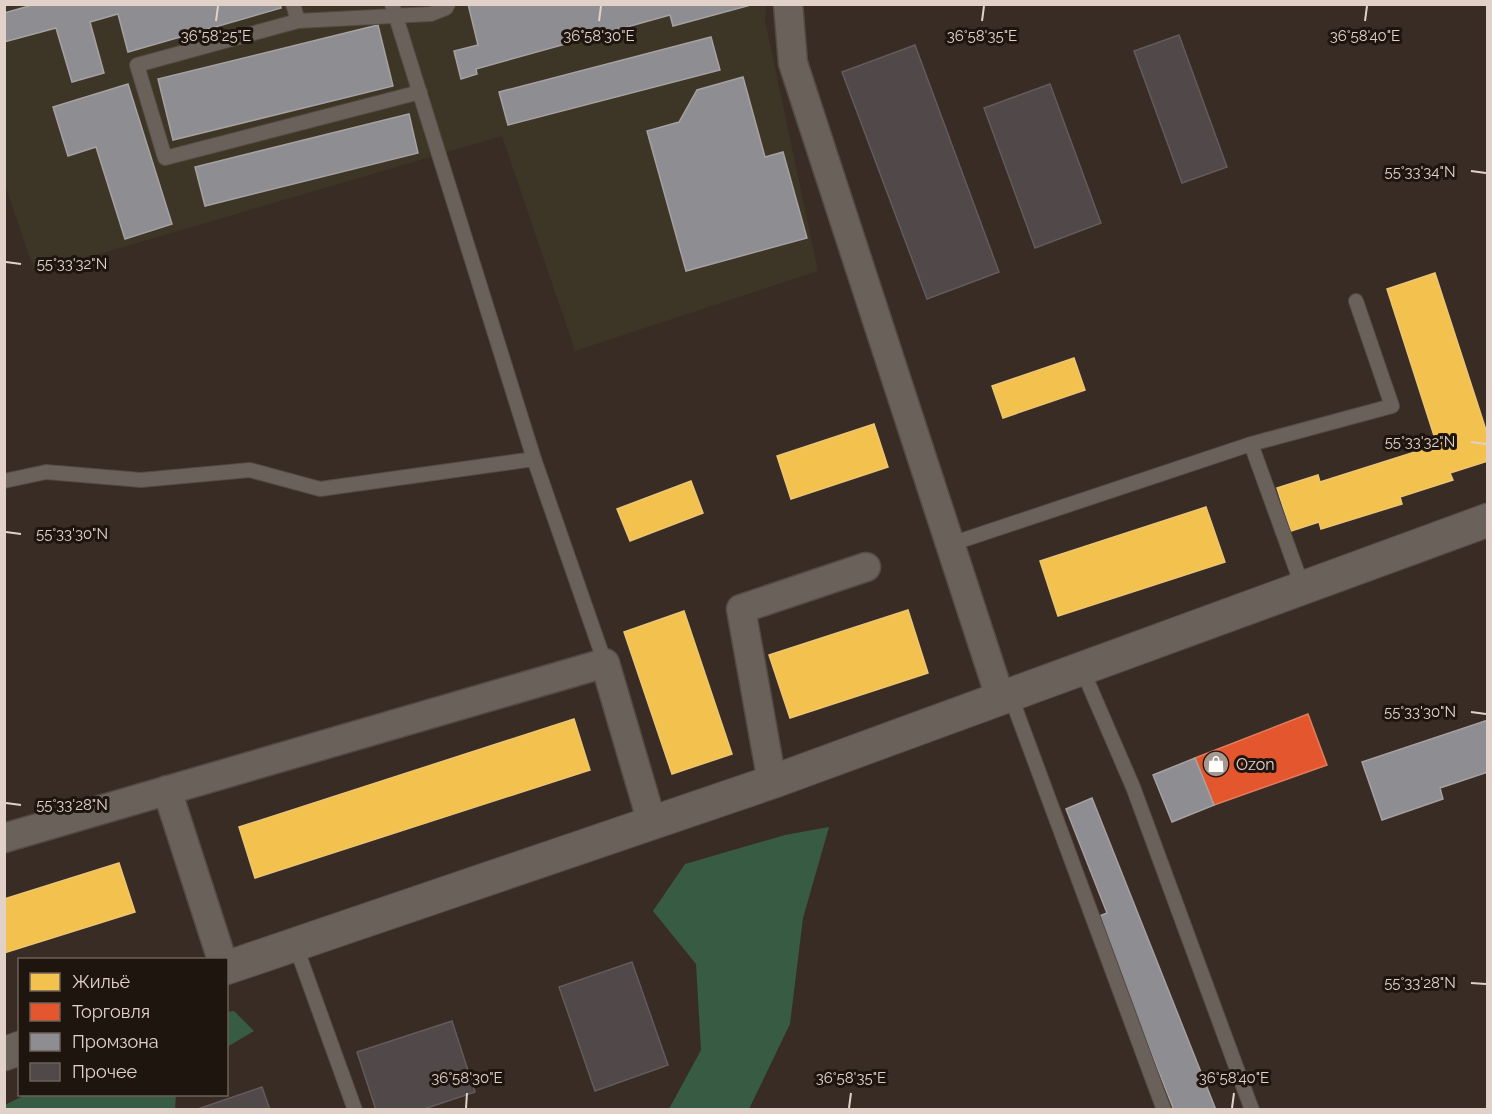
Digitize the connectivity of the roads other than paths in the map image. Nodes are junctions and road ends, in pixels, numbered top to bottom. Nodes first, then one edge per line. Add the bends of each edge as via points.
1 (293, 4) edge
2 (448, 4) edge
3 (788, 4) edge
4 (394, 10) edge
5 (298, 21) junction
6 (420, 92) junction
7 (1356, 301) dead end
8 (1251, 444) junction
9 (534, 459) junction
10 (4, 481) edge
11 (1488, 520) edge
12 (948, 544) junction
13 (866, 567) dead end
14 (1303, 588) junction
15 (605, 663) junction
16 (1082, 669) junction
17 (1006, 699) junction
18 (772, 782) junction
19 (168, 790) junction
20 (652, 823) junction
21 (4, 838) edge
22 (295, 944) junction
23 (221, 958) edge
24 (228, 967) edge
25 (355, 1110) edge
26 (1164, 1110) edge
27 (1252, 1110) edge

1 - 5 lane
2 - 4 lane via 431,14
3 - 12 street via 793,63
4 - 5 lane
4 - 6 lane
5 - 6 lane via 137,65 165,158
6 - 9 lane
7 - 8 lane via 1392,406
8 - 12 lane
8 - 14 lane
9 - 10 lane via 320,489 250,470 141,480 45,472
9 - 15 lane
11 - 14 street
12 - 17 street
13 - 18 street via 741,609
14 - 16 street
15 - 19 street
15 - 20 street
16 - 17 street
16 - 27 lane via 1133,787
17 - 18 street
17 - 26 lane
18 - 20 street
19 - 21 street
19 - 23 street
20 - 22 street
22 - 24 street
22 - 25 lane

